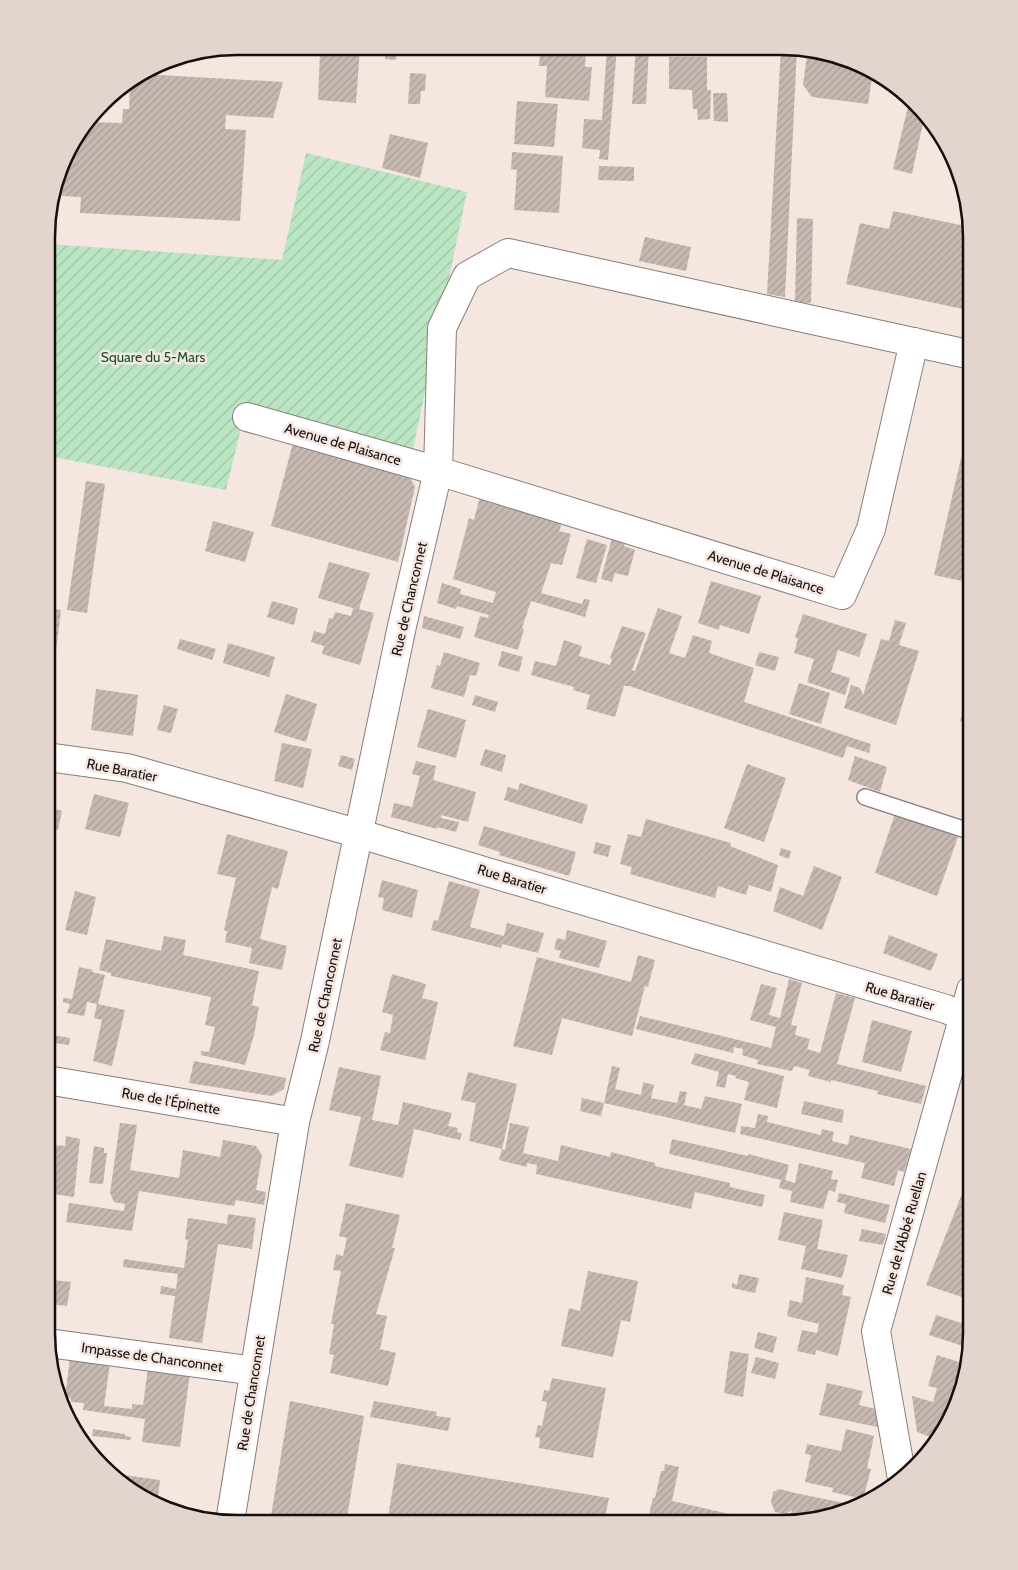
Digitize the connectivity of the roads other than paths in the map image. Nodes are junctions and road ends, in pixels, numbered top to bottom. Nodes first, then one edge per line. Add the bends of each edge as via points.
1 (914, 342) junction
2 (963, 353) edge
3 (247, 417) dead end
4 (438, 471) junction
5 (55, 758) edge
6 (865, 796) dead end
7 (963, 829) edge
8 (360, 834) junction
9 (963, 1017) edge
10 (963, 1036) edge
11 (55, 1081) edge
12 (295, 1122) junction
13 (55, 1344) edge
14 (255, 1371) junction
15 (900, 1470) edge
16 (231, 1515) edge

1 - 2 street
1 - 4 street via 508,253 467,276 442,328
1 - 4 street, Avenue de Plaisance via 871,530 842,595
3 - 4 street, Avenue de Plaisance
4 - 8 street, Rue de Chanconnet via 402,626
5 - 8 street, Rue Baratier via 127,768
6 - 7 lane
8 - 9 street, Rue Baratier
8 - 12 street, Rue de Chanconnet via 316,1041
10 - 15 street, Rue de l'Abbé Ruellan via 876,1331
11 - 12 street, Rue de l'Épinette
12 - 14 street, Rue de Chanconnet
13 - 14 street, Impasse de Chanconnet
14 - 16 street, Rue de Chanconnet

